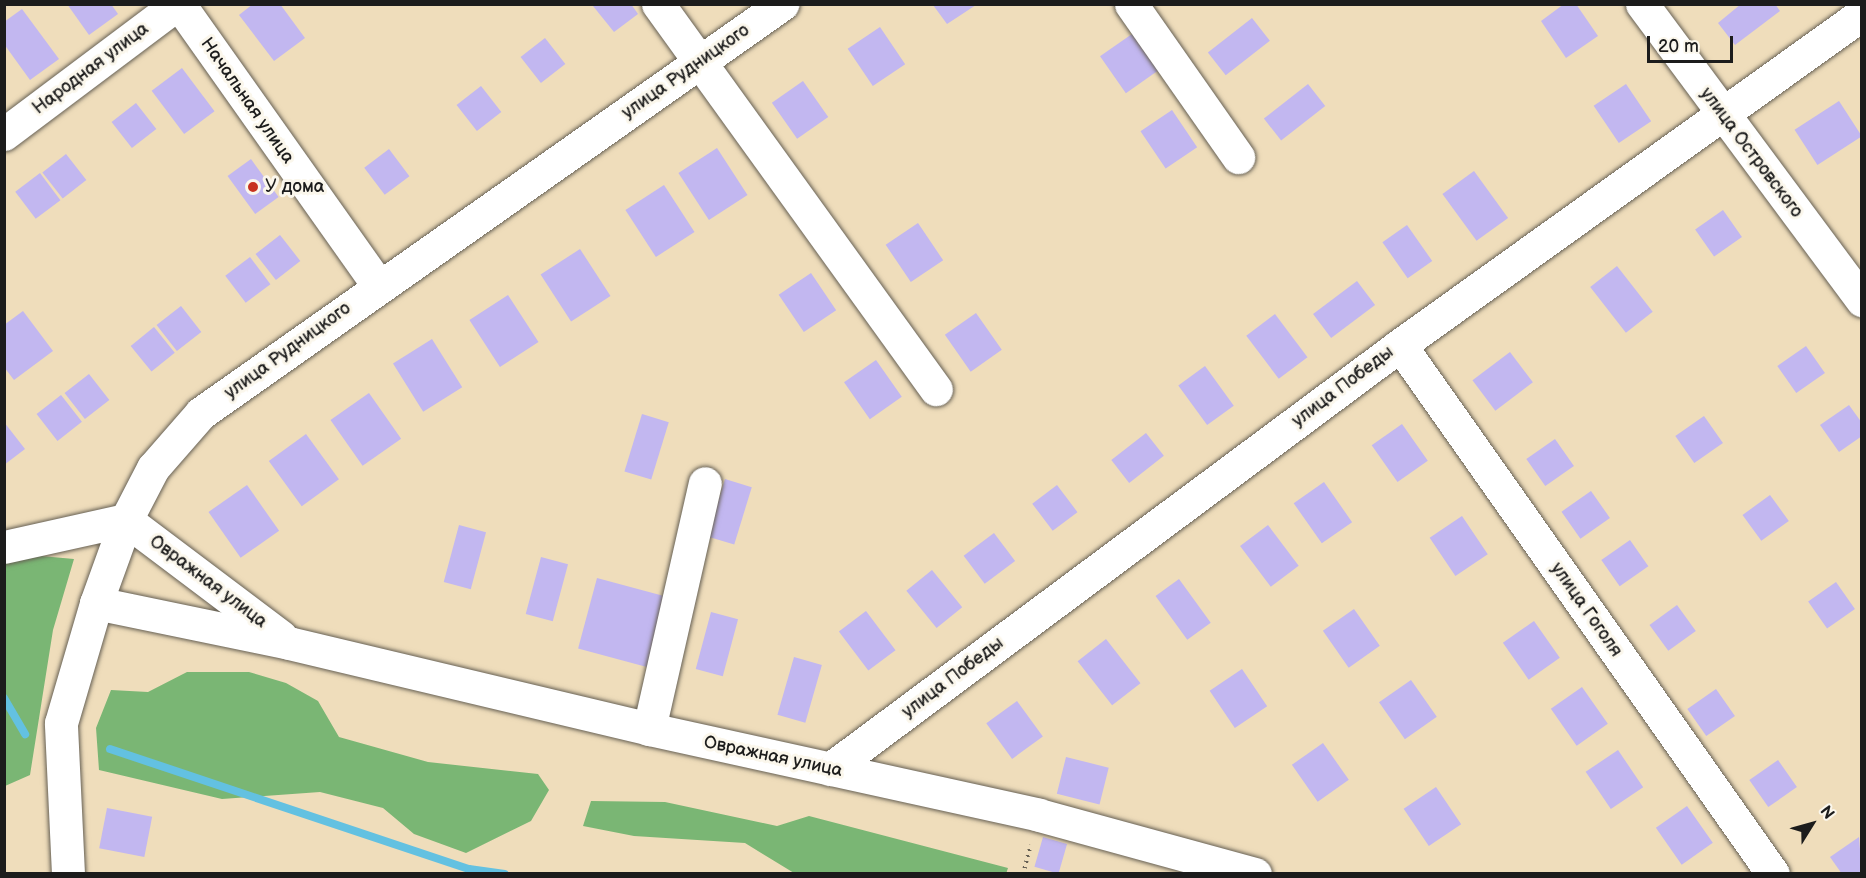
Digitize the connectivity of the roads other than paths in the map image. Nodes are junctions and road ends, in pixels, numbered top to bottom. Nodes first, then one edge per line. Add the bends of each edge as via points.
1 (178, 4) edge
2 (658, 4) edge
3 (782, 4) edge
4 (1131, 4) edge
5 (1642, 4) edge
6 (1862, 14) edge
7 (700, 63) junction
8 (1720, 113) junction
9 (4, 134) edge
10 (1238, 157) dead end
11 (379, 286) junction
12 (1862, 300) edge
13 (1400, 345) junction
14 (936, 389) dead end
15 (705, 483) dead end
16 (126, 520) junction
17 (4, 547) edge
18 (96, 603) junction
19 (289, 643) junction
20 (649, 729) junction
21 (830, 769) junction
22 (68, 873) edge
23 (1255, 873) edge
24 (1773, 873) edge

1 - 9 street, Народная улица
1 - 11 street, Начальная улица
2 - 7 street
3 - 7 street, улица Рудницкого
4 - 10 street
5 - 8 street, улица Островского
6 - 8 street, улица Победы
7 - 11 street, улица Рудницкого
7 - 14 street
8 - 12 street, улица Островского
8 - 13 street, улица Победы
11 - 16 street, улица Рудницкого via 201,413 153,468
13 - 21 street, улица Победы
13 - 24 street, улица Гоголя
15 - 20 street
16 - 17 street
16 - 18 street, улица Рудницкого
16 - 19 street, Овражная улица
18 - 19 street, Овражная улица
18 - 22 street, улица Рудницкого via 61,723
19 - 20 street, Овражная улица
20 - 21 street, Овражная улица
21 - 23 street, Овражная улица via 1039,815

